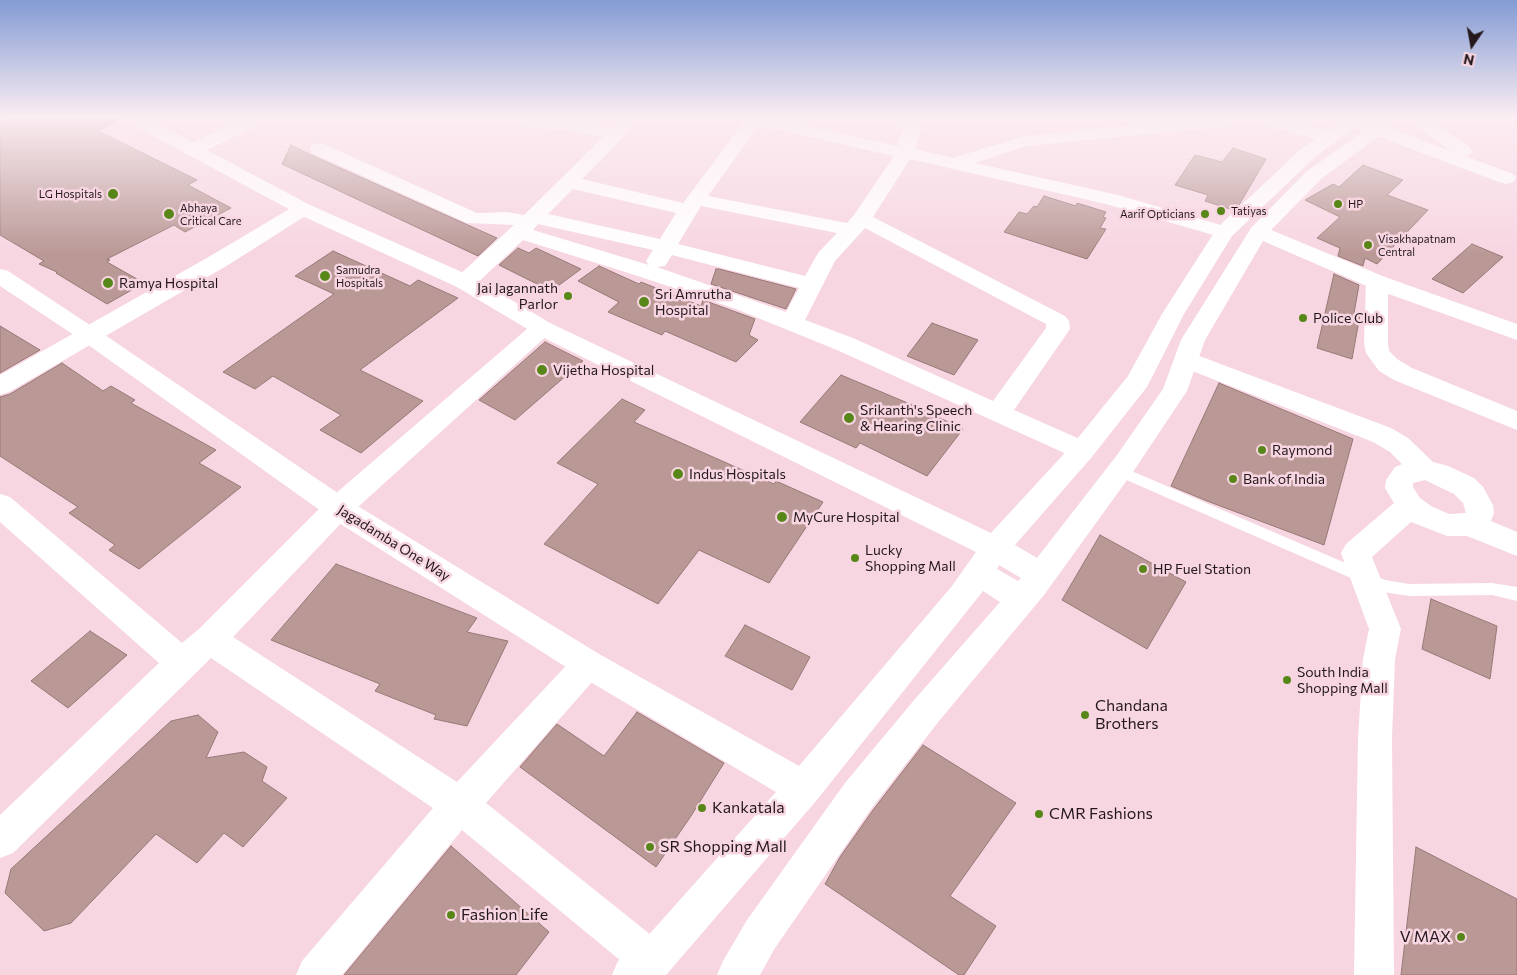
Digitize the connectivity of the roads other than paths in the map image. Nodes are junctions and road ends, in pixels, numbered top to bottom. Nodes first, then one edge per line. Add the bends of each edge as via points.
1 (217, 164) edge
2 (351, 164) edge
3 (587, 164) edge
4 (721, 164) edge
5 (898, 164) edge
6 (958, 164) edge
7 (1296, 164) edge
8 (1328, 164) edge
9 (1471, 164) edge
10 (1482, 164) edge
11 (569, 182) junction
12 (1511, 182) edge
13 (692, 204) junction
14 (303, 209) junction
15 (527, 224) junction
16 (856, 225) junction
17 (1224, 232) junction
18 (1258, 232) junction
19 (667, 247) junction
20 (650, 272) junction
21 (0, 276) edge
22 (465, 282) junction
23 (1377, 282) junction
24 (812, 285) junction
25 (792, 323) junction
26 (542, 328) junction
27 (1517, 332) edge
28 (88, 334) junction
29 (1186, 359) junction
30 (0, 386) edge
31 (998, 413) junction
32 (1517, 421) edge
33 (1082, 452) junction
34 (1425, 470) junction
35 (1120, 472) junction
36 (0, 505) edge
37 (1410, 506) junction
38 (338, 508) junction
39 (1469, 525) junction
40 (1517, 544) edge
41 (987, 561) junction
42 (1365, 579) junction
43 (1031, 587) junction
44 (1517, 594) edge
45 (210, 639) junction
46 (182, 663) junction
47 (588, 664) junction
48 (803, 788) junction
49 (460, 804) junction
50 (0, 840) edge
51 (642, 968) edge
52 (316, 975) edge
53 (737, 975) edge
54 (1374, 975) edge

1 - 14 street
2 - 15 street via 474,219 507,218
3 - 11 street
4 - 13 street
5 - 16 street
6 - 17 street via 1111,199
7 - 17 street
8 - 18 street
9 - 12 street
10 - 12 street
11 - 13 street
11 - 15 street
13 - 16 street
13 - 19 street
14 - 22 street
14 - 28 street
15 - 19 street
15 - 20 street
15 - 22 street
16 - 24 street via 826,258
16 - 31 street via 1057,322 1058,329
17 - 33 street via 1173,314 1138,381
18 - 23 street
18 - 29 street via 1193,340
19 - 20 street
19 - 24 street
20 - 25 street
21 - 28 street, Jagadamba One Way
22 - 26 street
23 - 27 street
23 - 32 street via 1376,343 1378,353 1388,365
24 - 25 street
25 - 31 street
26 - 38 street
26 - 41 street
28 - 30 street
28 - 38 street, Jagadamba One Way
29 - 34 street via 1382,435
29 - 35 street via 1175,390
31 - 33 street
33 - 41 street
34 - 37 street via 1405,474 1400,480 1399,488
34 - 39 street via 1452,478 1473,495 1480,513 1477,520
35 - 42 lane
35 - 43 street
36 - 46 street
37 - 39 street via 1446,525
37 - 42 street via 1356,553
38 - 45 street
38 - 47 street, Jagadamba One Way
39 - 40 street
41 - 43 street
41 - 48 street via 963,595
42 - 44 lane via 1409,590 1492,589
42 - 54 street via 1385,629 1379,659 1375,738
43 - 53 street via 858,796 761,934
45 - 46 street
45 - 49 street
46 - 50 street
47 - 48 street, Jagadamba One Way
47 - 49 street
48 - 51 street
49 - 51 street
49 - 52 street

